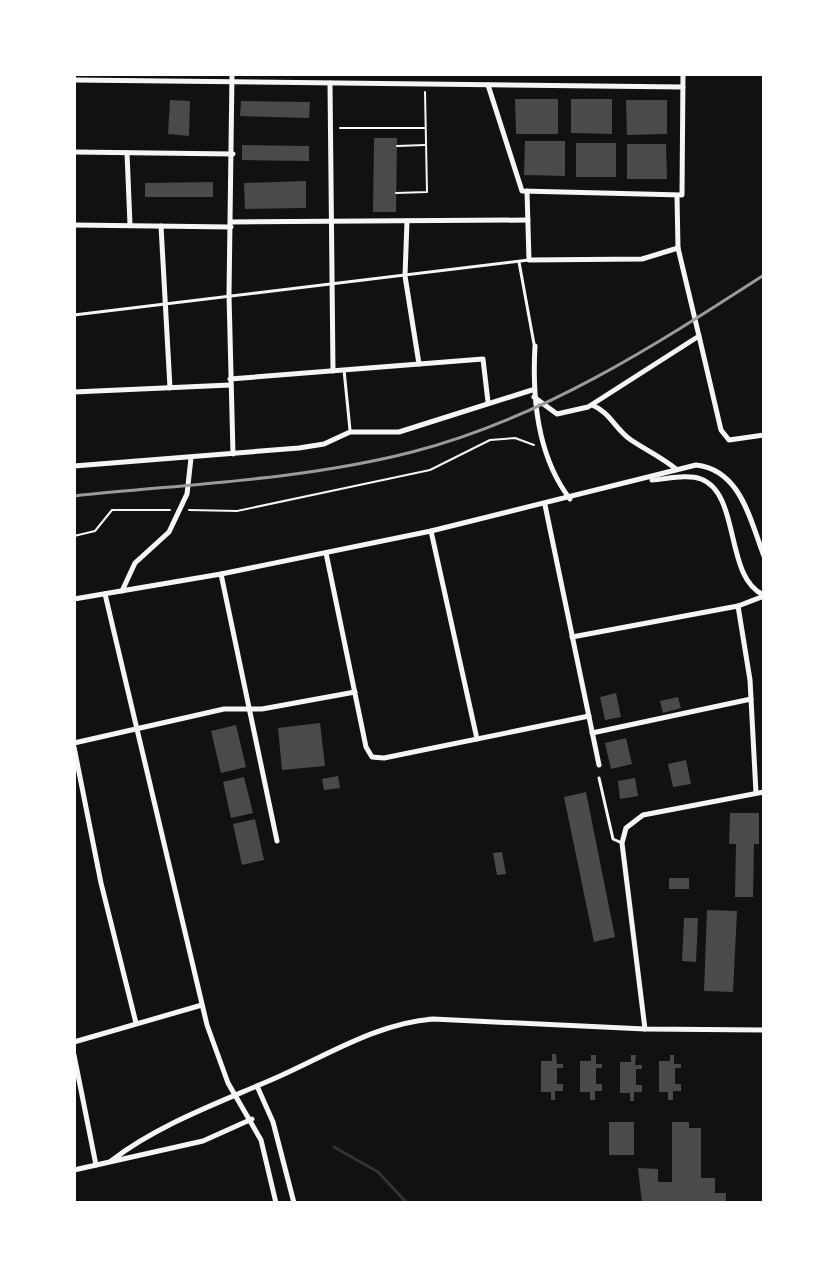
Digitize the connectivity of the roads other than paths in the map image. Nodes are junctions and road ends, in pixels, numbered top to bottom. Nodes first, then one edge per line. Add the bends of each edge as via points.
1 (232, 74) edge
2 (324, 74) edge
3 (425, 74) edge
4 (683, 74) edge
5 (120, 77) edge
6 (74, 80) edge
7 (232, 82) junction
8 (327, 83) junction
9 (425, 84) junction
10 (488, 85) junction
11 (683, 87) junction
12 (74, 152) edge
13 (127, 153) junction
14 (233, 154) junction
15 (527, 191) junction
16 (677, 195) junction
17 (528, 220) junction
18 (407, 221) junction
19 (331, 222) junction
20 (231, 224) junction
21 (74, 225) edge
22 (130, 225) junction
23 (161, 226) junction
24 (678, 248) junction
25 (529, 260) junction
26 (519, 262) junction
27 (405, 276) junction
28 (332, 286) junction
29 (229, 295) junction
30 (167, 303) junction
31 (74, 315) edge
32 (699, 336) junction
33 (535, 346) joint
34 (419, 364) junction
35 (344, 370) junction
36 (333, 371) junction
37 (230, 382) junction
38 (170, 388) junction
39 (532, 390) junction
40 (74, 392) edge
41 (534, 397) junction
42 (488, 402) junction
43 (591, 405) junction
44 (350, 432) junction
45 (764, 435) edge
46 (233, 454) junction
47 (191, 458) junction
48 (74, 466) edge
49 (676, 469) junction
50 (643, 481) junction
51 (570, 499) junction
52 (545, 505) junction
53 (431, 531) junction
54 (326, 552) junction
55 (764, 556) edge
56 (221, 574) junction
57 (122, 591) junction
58 (105, 594) junction
59 (764, 595) edge
60 (74, 599) edge
61 (738, 606) junction
62 (572, 637) junction
63 (355, 692) junction
64 (751, 699) junction
65 (249, 709) junction
66 (589, 716) junction
67 (135, 729) junction
68 (592, 733) junction
69 (477, 739) junction
70 (74, 745) edge
71 (599, 765) dead end
72 (599, 778) dead end
73 (764, 792) edge
74 (756, 793) junction
75 (277, 841) dead end
76 (622, 843) junction
77 (202, 1005) junction
78 (136, 1023) junction
79 (645, 1029) junction
80 (764, 1030) edge
81 (74, 1042) edge
82 (74, 1055) edge
83 (256, 1086) junction
84 (235, 1095) junction
85 (252, 1119) junction
86 (111, 1161) junction
87 (96, 1165) junction
88 (74, 1170) edge
89 (276, 1203) edge
90 (294, 1203) edge

1 - 7 street
2 - 8 street
3 - 9 lane
4 - 11 street
5 - 6 street
5 - 7 street
7 - 8 street
7 - 14 street
8 - 9 street
8 - 19 street
9 - 10 street
10 - 11 street
10 - 15 street via 522,191
11 - 16 street via 682,195
12 - 13 street
13 - 14 street
13 - 22 street
14 - 20 street
15 - 16 street
15 - 17 street
16 - 24 street
17 - 18 street
17 - 25 street
18 - 19 street
18 - 27 street
19 - 20 street
19 - 28 street
20 - 23 street
20 - 29 street
21 - 22 street
22 - 23 street
23 - 30 street
24 - 25 street via 642,259
24 - 32 street
25 - 26 lane
26 - 27 lane
26 - 33 lane
27 - 28 lane
27 - 34 street
28 - 29 lane
28 - 36 street
29 - 30 lane
29 - 37 street
30 - 31 lane
30 - 38 street
32 - 43 street
32 - 45 street via 721,430 729,440
33 - 39 street
34 - 35 street
34 - 42 street via 483,359
35 - 36 street
35 - 44 lane
36 - 37 street
37 - 38 street
37 - 46 street
38 - 40 street
39 - 41 street
39 - 42 street
41 - 43 street via 557,414
41 - 51 street via 553,477
42 - 44 street via 399,432
43 - 49 street via 605,410 625,434
44 - 46 street via 324,444
46 - 47 street
47 - 48 street
47 - 57 street via 187,494 169,532 135,563
49 - 50 street
49 - 55 street via 704,466 727,478
50 - 51 street
50 - 59 street via 697,478 712,485 750,584
51 - 52 street
52 - 53 street
52 - 62 street
53 - 54 street
53 - 69 street
54 - 56 street
54 - 63 street
56 - 57 street
56 - 65 street
57 - 58 street
58 - 60 street
58 - 67 street
59 - 61 street
61 - 62 street
61 - 64 street
62 - 66 street
63 - 65 street
63 - 69 street via 366,747 378,759
64 - 68 street
64 - 74 street
65 - 67 street via 224,709
65 - 75 street
66 - 68 street
66 - 69 street
67 - 70 street
67 - 77 street
68 - 71 street
70 - 78 street
72 - 76 lane via 613,839
73 - 74 street
74 - 76 street via 636,818
76 - 79 street
77 - 78 street
77 - 84 street
78 - 81 street
79 - 80 street
79 - 83 street via 418,1020 383,1029
82 - 87 street
83 - 84 street
83 - 90 street via 269,1109
84 - 85 street
84 - 86 street
85 - 86 street via 203,1141
85 - 89 street
86 - 87 street
87 - 88 street

